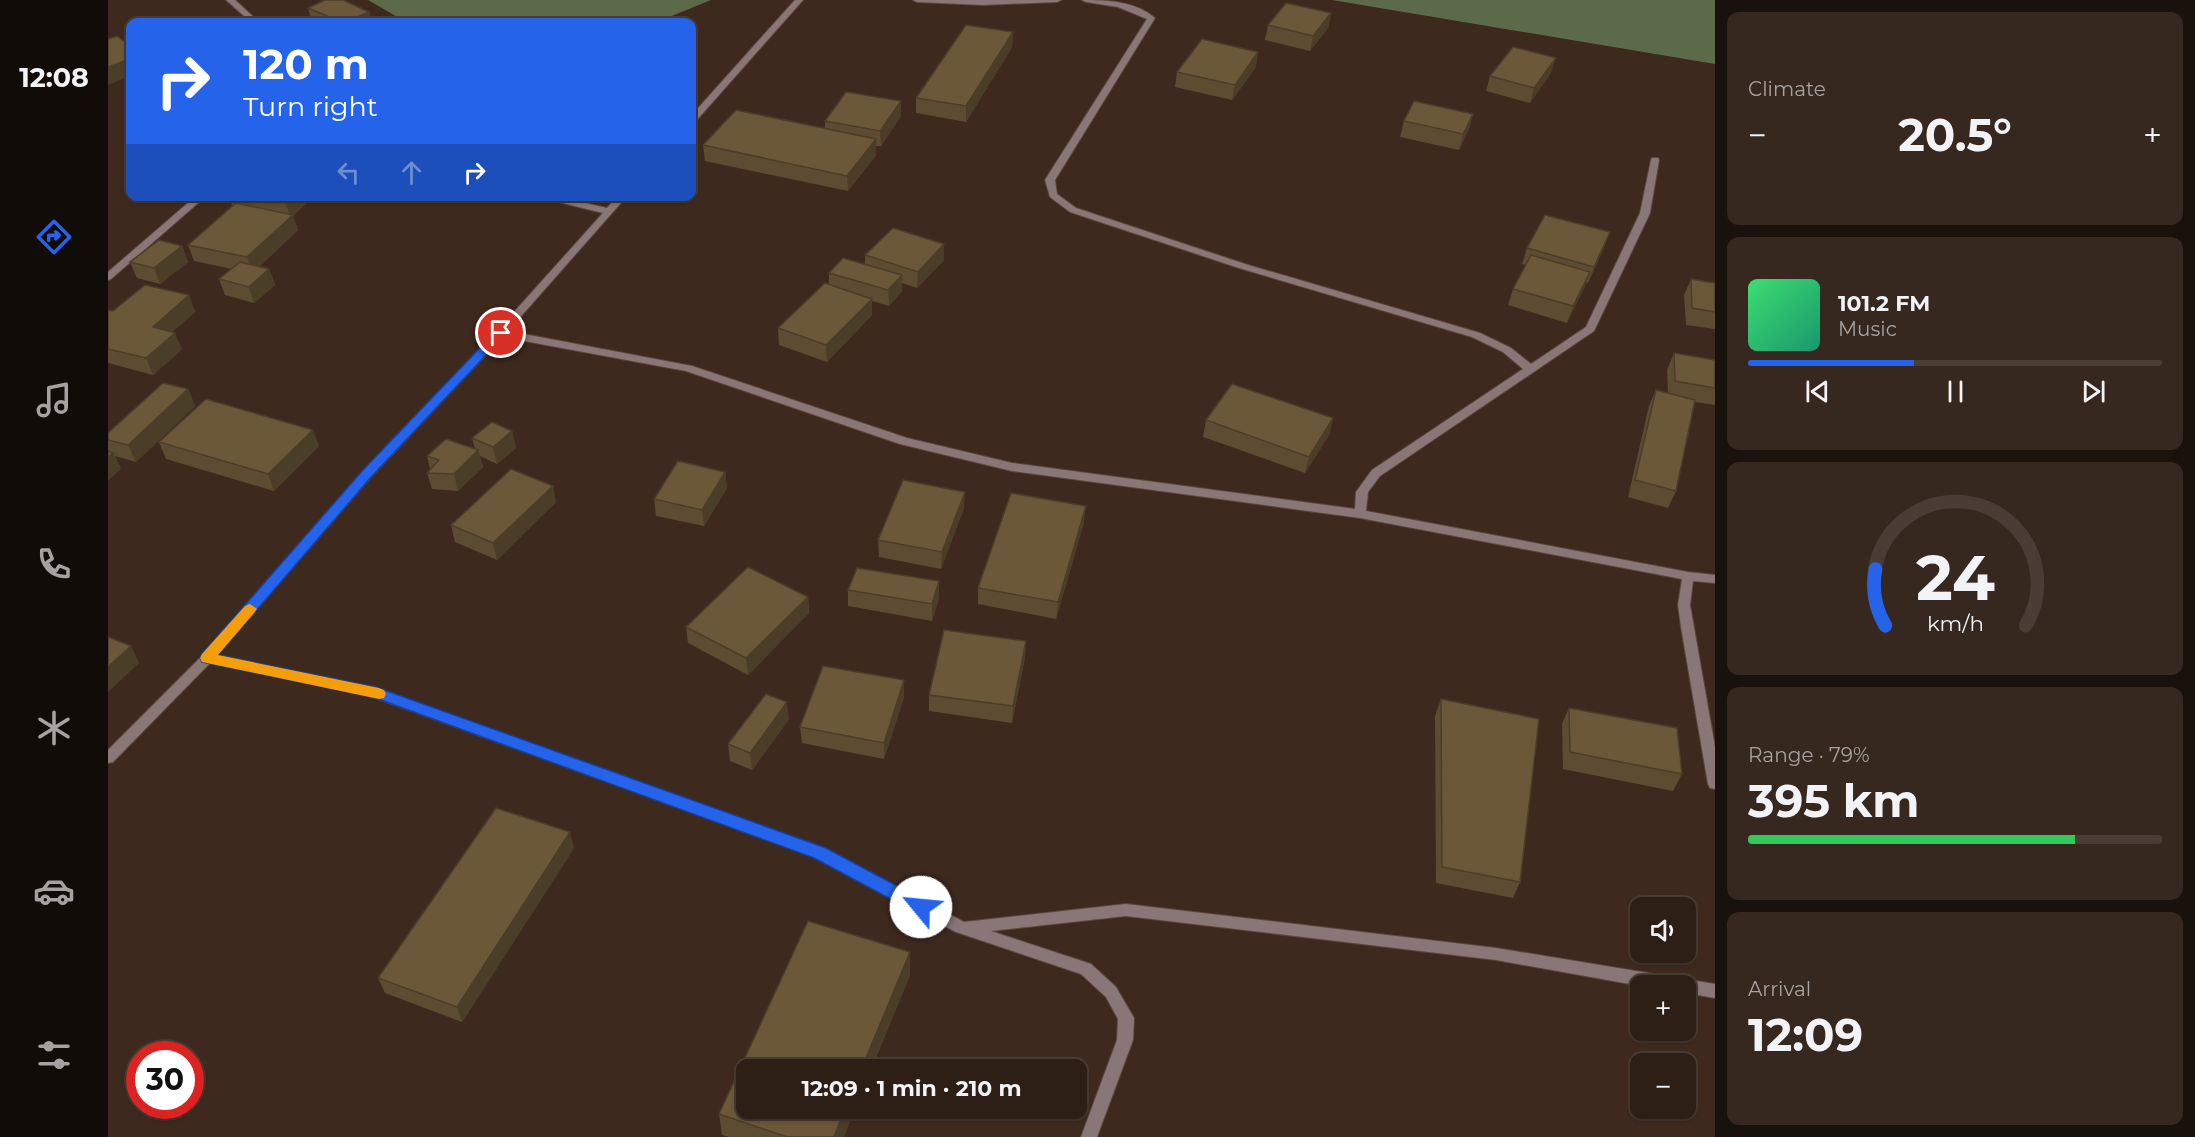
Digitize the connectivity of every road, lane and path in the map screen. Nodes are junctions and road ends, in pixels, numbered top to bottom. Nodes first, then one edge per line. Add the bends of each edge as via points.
1 (230, 0) edge
2 (799, 0) edge
3 (917, 0) edge
4 (1057, 0) edge
5 (1086, 0) edge
6 (250, 18) edge
7 (696, 116) edge
8 (1655, 160) dead end
9 (196, 201) edge
10 (562, 201) edge
11 (618, 201) edge
12 (609, 211) junction
13 (108, 277) edge
14 (501, 333) junction
15 (1531, 370) junction
16 (1360, 514) junction
17 (1688, 576) junction
18 (1715, 579) edge
19 (207, 658) junction
20 (108, 758) edge
21 (1715, 784) edge
22 (961, 928) junction
23 (1630, 977) edge
24 (1696, 988) edge
25 (1715, 991) edge
26 (1089, 1137) edge

1 - 6 street
2 - 7 street
3 - 4 street
5 - 15 street via 1117,2 1151,18 1050,180 1053,195 1073,210 1242,267 1476,335 1507,350
8 - 15 street via 1645,213 1590,329
9 - 13 street
10 - 12 street
11 - 12 street
12 - 14 street
14 - 16 street via 688,368 904,441 1012,467
14 - 19 street via 368,473
15 - 16 street via 1376,473 1362,492
16 - 17 street
17 - 18 street
17 - 21 street via 1684,605
19 - 20 street
19 - 22 street via 371,691 820,853
22 - 23 street via 1126,910 1496,954
22 - 26 street via 1086,969 1112,992 1126,1018 1125,1040
24 - 25 street

